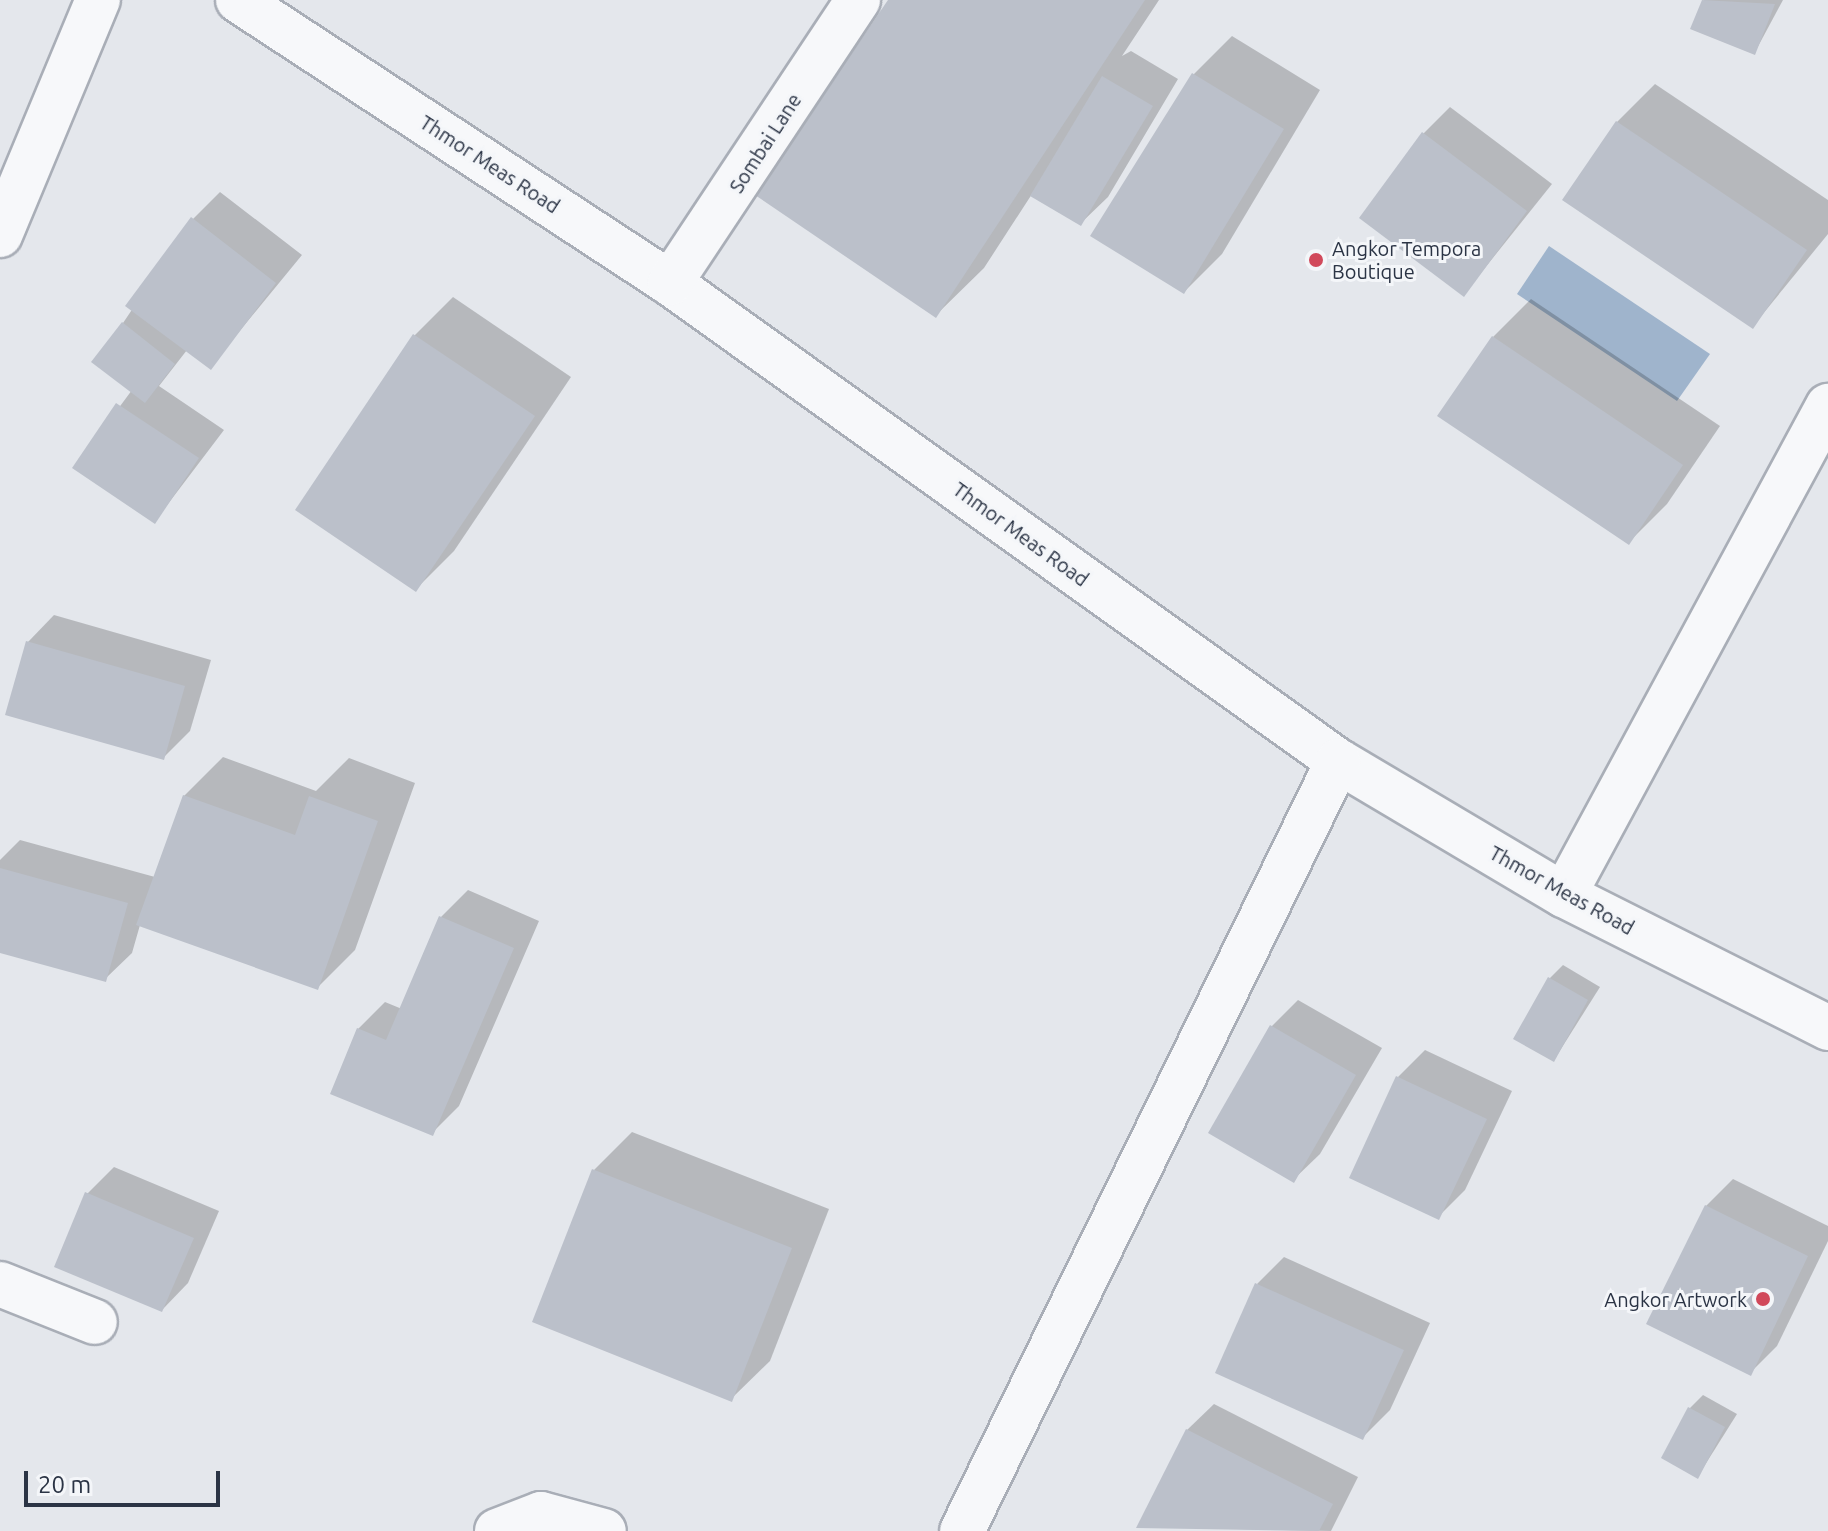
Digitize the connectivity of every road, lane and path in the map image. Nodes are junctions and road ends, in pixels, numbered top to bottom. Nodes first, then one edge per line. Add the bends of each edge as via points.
1 (98, 0) edge
2 (238, 0) edge
3 (858, 0) edge
4 (0, 235) edge
5 (670, 283) junction
6 (1828, 406) edge
7 (1338, 761) junction
8 (1564, 895) junction
9 (1828, 1028) edge
10 (0, 1284) edge
11 (95, 1322) dead end
12 (497, 1531) edge
13 (604, 1531) edge
14 (962, 1531) edge

1 - 4 street
2 - 5 street, Thmor Meas Road
3 - 5 street, Sombai Lane
5 - 7 street, Thmor Meas Road
6 - 8 street
7 - 8 street, Thmor Meas Road
7 - 14 street
8 - 9 street, Thmor Meas Road
10 - 11 street
12 - 13 street via 541,1514

